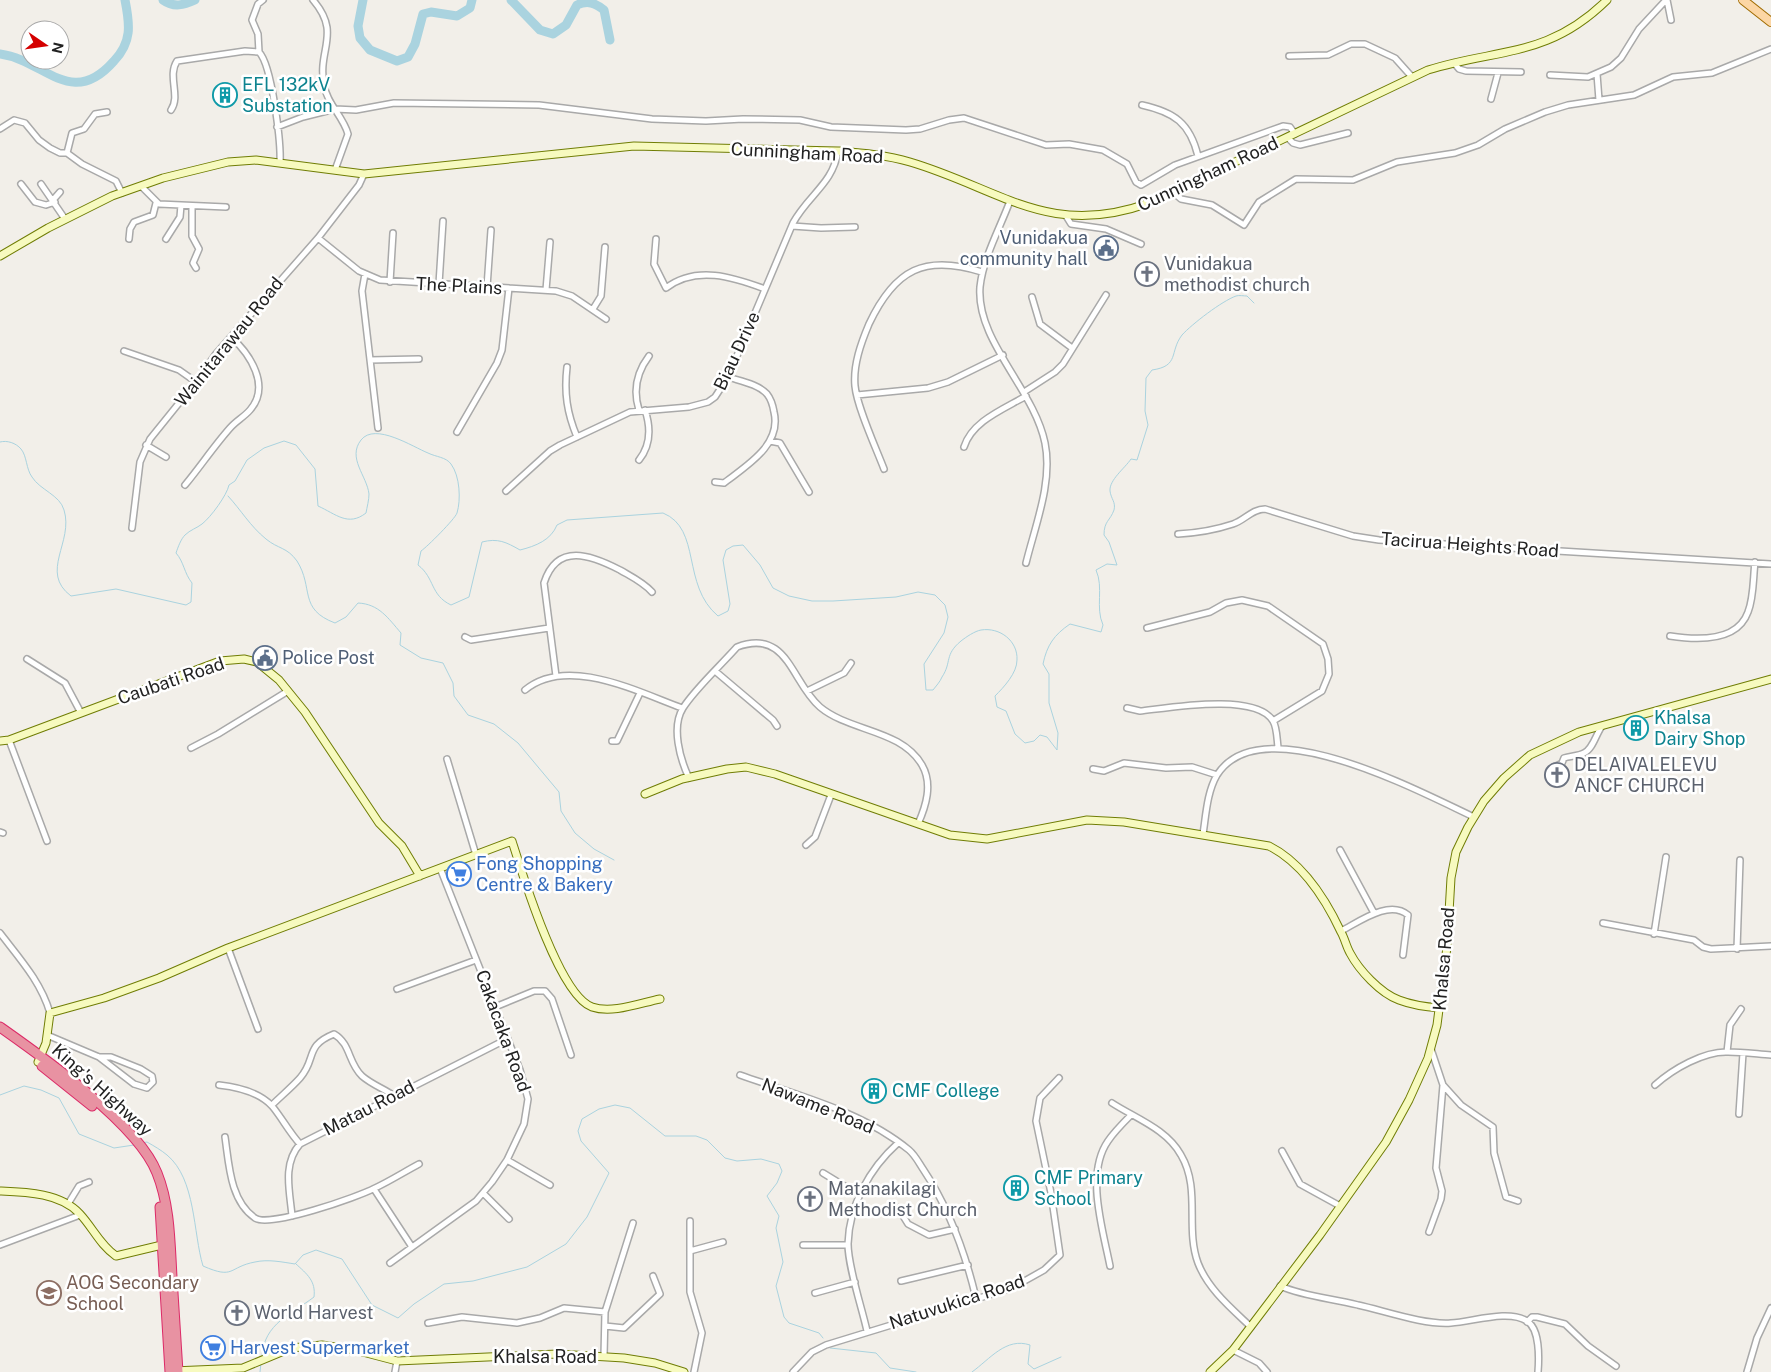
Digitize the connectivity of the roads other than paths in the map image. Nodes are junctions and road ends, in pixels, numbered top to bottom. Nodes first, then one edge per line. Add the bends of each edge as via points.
1 (263, 0) edge
2 (313, 0) edge
3 (1607, 0) edge
4 (1667, 0) edge
5 (1743, 0) edge
6 (1670, 20) dead end
7 (1771, 22) edge
8 (1771, 49) edge
9 (259, 52) junction
10 (1289, 56) dead end
11 (1454, 63) junction
12 (1521, 72) dead end
13 (1498, 73) junction
14 (1597, 74) junction
15 (1550, 75) dead end
16 (1412, 77) junction
17 (1491, 99) dead end
18 (1599, 100) junction
19 (1142, 104) dead end
20 (335, 109) junction
21 (171, 110) dead end
22 (107, 112) dead end
23 (277, 127) junction
24 (0, 129) edge
25 (1348, 133) dead end
26 (1291, 136) junction
27 (838, 151) junction
28 (67, 153) junction
29 (1198, 156) junction
30 (280, 163) junction
31 (335, 170) junction
32 (364, 174) junction
33 (21, 184) dead end
34 (41, 184) dead end
35 (141, 186) junction
36 (60, 192) dead end
37 (1173, 192) junction
38 (122, 193) junction
39 (54, 201) junction
40 (1010, 201) junction
41 (156, 203) junction
42 (181, 205) junction
43 (192, 206) junction
44 (226, 207) dead end
45 (1066, 216) junction
46 (65, 219) junction
47 (443, 221) dead end
48 (792, 226) junction
49 (855, 227) dead end
50 (492, 230) dead end
51 (393, 233) dead end
52 (318, 238) junction
53 (129, 239) dead end
54 (166, 239) dead end
55 (656, 239) dead end
56 (550, 242) dead end
57 (1141, 244) dead end
58 (604, 247) dead end
59 (0, 256) edge
60 (196, 268) dead end
61 (982, 272) junction
62 (365, 274) junction
63 (390, 282) junction
64 (439, 284) junction
65 (487, 287) junction
66 (509, 288) junction
67 (766, 289) junction
68 (546, 290) junction
69 (1106, 296) dead end
70 (1032, 297) dead end
71 (593, 309) junction
72 (606, 319) dead end
73 (231, 337) junction
74 (1072, 348) junction
75 (124, 350) dead end
76 (1003, 355) junction
77 (649, 356) dead end
78 (419, 359) dead end
79 (370, 360) junction
80 (567, 367) dead end
81 (728, 377) junction
82 (196, 382) junction
83 (1025, 394) junction
84 (857, 395) junction
85 (639, 410) junction
86 (645, 410) junction
87 (378, 428) dead end
88 (458, 432) dead end
89 (577, 437) junction
90 (770, 441) junction
91 (146, 445) junction
92 (964, 447) dead end
93 (166, 456) dead end
94 (639, 460) dead end
95 (884, 469) dead end
96 (715, 482) dead end
97 (185, 485) dead end
98 (506, 491) dead end
99 (809, 492) dead end
100 (132, 528) dead end
101 (1178, 534) dead end
102 (1755, 562) junction
103 (1026, 563) dead end
104 (1771, 564) edge
105 (652, 592) dead end
106 (549, 628) junction
107 (1147, 628) dead end
108 (1670, 636) dead end
109 (466, 637) dead end
110 (27, 659) dead end
111 (851, 664) dead end
112 (715, 671) junction
113 (556, 676) junction
114 (1771, 679) edge
115 (524, 690) dead end
116 (288, 691) junction
117 (807, 691) junction
118 (640, 693) junction
119 (682, 708) junction
120 (1127, 708) dead end
121 (81, 713) junction
122 (1273, 721) junction
123 (777, 726) dead end
124 (1602, 726) junction
125 (9, 740) junction
126 (0, 741) edge
127 (612, 741) dead end
128 (192, 748) dead end
129 (1278, 748) junction
130 (447, 759) dead end
131 (1552, 768) dead end
132 (1093, 769) dead end
133 (1217, 775) junction
134 (689, 778) junction
135 (645, 794) dead end
136 (831, 795) junction
137 (1474, 817) junction
138 (918, 824) junction
139 (1203, 834) junction
140 (47, 841) dead end
141 (806, 845) dead end
142 (1340, 850) dead end
143 (476, 855) junction
144 (1666, 857) dead end
145 (1740, 860) dead end
146 (440, 868) junction
147 (420, 876) junction
148 (1374, 913) junction
149 (1603, 923) dead end
150 (1341, 931) junction
151 (0, 933) edge
152 (1654, 934) junction
153 (1771, 946) edge
154 (228, 948) junction
155 (1737, 949) junction
156 (1403, 955) dead end
157 (476, 960) junction
158 (397, 989) dead end
159 (660, 999) dead end
160 (495, 1008) junction
161 (1440, 1008) junction
162 (1741, 1009) dead end
163 (50, 1013) junction
164 (0, 1027) edge
165 (258, 1029) dead end
166 (0, 1034) edge
167 (47, 1035) junction
168 (507, 1039) junction
169 (1430, 1048) junction
170 (1727, 1052) junction
171 (1743, 1053) junction
172 (571, 1055) dead end
173 (1771, 1055) edge
174 (99, 1057) junction
175 (39, 1060) junction
176 (740, 1074) dead end
177 (1059, 1078) dead end
178 (219, 1085) dead end
179 (1656, 1085) dead end
180 (1443, 1086) junction
181 (393, 1095) junction
182 (1112, 1103) dead end
183 (272, 1105) junction
184 (1739, 1114) dead end
185 (1131, 1115) junction
186 (225, 1137) dead end
187 (898, 1143) junction
188 (300, 1144) junction
189 (1282, 1151) dead end
190 (506, 1160) junction
191 (419, 1164) dead end
192 (823, 1173) dead end
193 (89, 1182) dead end
194 (550, 1185) dead end
195 (374, 1189) junction
196 (0, 1191) edge
197 (483, 1193) junction
198 (859, 1195) junction
199 (1518, 1201) dead end
200 (68, 1204) junction
201 (1340, 1206) junction
202 (898, 1208) dead end
203 (80, 1214) junction
204 (292, 1216) junction
205 (509, 1219) dead end
206 (690, 1221) dead end
207 (633, 1223) dead end
208 (955, 1228) junction
209 (1428, 1232) dead end
210 (723, 1242) dead end
211 (167, 1244) junction
212 (0, 1245) edge
213 (803, 1245) dead end
214 (848, 1245) junction
215 (412, 1247) junction
216 (690, 1251) junction
217 (390, 1263) dead end
218 (968, 1265) junction
219 (1110, 1266) dead end
220 (653, 1276) dead end
221 (901, 1281) dead end
222 (855, 1282) junction
223 (1280, 1286) junction
224 (815, 1293) dead end
225 (976, 1298) junction
226 (1771, 1308) edge
227 (605, 1312) junction
228 (1527, 1322) junction
229 (428, 1323) dead end
230 (605, 1326) junction
231 (1251, 1326) junction
232 (867, 1331) junction
233 (1233, 1350) junction
234 (604, 1356) junction
235 (397, 1361) junction
236 (1616, 1366) dead end
237 (204, 1371) edge
238 (173, 1372) edge
239 (395, 1372) edge
240 (684, 1372) edge
241 (694, 1372) edge
242 (793, 1372) edge
243 (1210, 1372) edge
244 (1267, 1372) edge
245 (1538, 1372) edge
246 (1747, 1372) edge

1 - 9 street via 252,20 258,34
2 - 20 street via 328,26 323,78 328,98
3 - 11 main road, Cunningham Road via 1580,23 1546,42
4 - 6 street
4 - 14 street via 1634,35 1618,61
5 - 7 main road
8 - 18 street via 1712,73 1677,75 1634,95
9 - 21 street via 244,51 178,61 173,74 174,103
9 - 23 street via 264,56 268,71
10 - 16 street via 1328,54 1351,44 1365,44 1395,58
11 - 13 street via 1463,70
11 - 16 main road, Cunningham Road
12 - 13 street
13 - 17 street
14 - 15 street
14 - 18 street
16 - 26 main road, Cunningham Road
18 - 37 street via 1545,112 1455,153 1397,162 1353,180 1294,180 1259,202 1244,225 1212,205 1181,198
19 - 29 street via 1166,113 1187,127 1194,137
20 - 23 street
20 - 29 street via 356,110 394,104 539,105 652,119 800,120 831,127 906,130 964,118 1046,145 1069,144 1103,150 1126,164 1141,185 1163,171
20 - 31 street via 348,134
22 - 28 street via 95,114 84,129 72,133
23 - 30 street
24 - 28 street via 14,120 21,121 43,144 56,152
25 - 26 street via 1300,145 1293,143
26 - 29 street via 1290,128 1283,126
26 - 37 main road, Cunningham Road
27 - 32 main road, Cunningham Road via 634,146
27 - 40 main road, Cunningham Road via 909,162
27 - 48 street, Biau Drive via 830,178 801,209
28 - 38 street via 116,181
30 - 31 main road, Cunningham Road
30 - 35 main road, Cunningham Road via 228,162
31 - 32 main road, Cunningham Road
32 - 52 street, Wainitarawau Road
33 - 39 street via 35,202 46,205
34 - 39 street
35 - 38 main road, Cunningham Road
35 - 41 street
36 - 39 street
37 - 45 main road, Cunningham Road via 1118,213
38 - 46 main road, Cunningham Road
39 - 46 street
40 - 45 main road, Cunningham Road
40 - 61 street
41 - 42 street
41 - 53 street via 153,215 134,222
42 - 43 street
42 - 54 street via 180,217
43 - 44 street
43 - 60 street via 191,230 198,249 193,263
45 - 57 street via 1071,224 1106,229
46 - 59 main road, Cunningham Road
47 - 64 street
48 - 49 street
48 - 67 street, Biau Drive
50 - 65 street
51 - 63 street
52 - 62 street, The Plains
52 - 73 street, Wainitarawau Road
55 - 67 street via 654,264 666,288 688,276 706,275 734,278
56 - 68 street
58 - 71 street via 601,296
61 - 76 street via 982,311
61 - 84 street via 940,264 921,268 896,281 878,306 861,344 854,372
62 - 63 street, The Plains
62 - 79 street via 362,291
63 - 64 street, The Plains
64 - 65 street, The Plains
65 - 66 street, The Plains
66 - 68 street, The Plains
66 - 88 street via 502,350
67 - 81 street, Biau Drive
68 - 71 street, The Plains via 572,296
69 - 74 street
70 - 74 street via 1040,324
71 - 72 street, The Plains
73 - 82 street, Wainitarawau Road
73 - 97 street via 252,361 258,377 257,399
74 - 83 street via 1055,372
75 - 82 street via 178,370
76 - 83 street
76 - 84 street via 948,382 928,388
77 - 85 street via 636,388
78 - 79 street
79 - 87 street
80 - 89 street via 566,401
81 - 86 street, Biau Drive via 716,397 708,402 689,407
81 - 90 street via 755,386 766,394 776,419
82 - 91 street, Wainitarawau Road
83 - 92 street via 982,422 966,438
83 - 103 street via 1043,435 1046,466
84 - 95 street
85 - 86 street, Biau Drive
85 - 89 street, Biau Drive
86 - 94 street via 650,425 649,436
89 - 98 street, Biau Drive via 550,451
90 - 96 street via 724,483
90 - 99 street via 780,443
91 - 93 street
91 - 100 street, Wainitarawau Road via 140,462
101 - 102 street, Tacirua Heights Road via 1235,524 1258,509 1265,509 1353,536 1379,540
102 - 104 street, Tacirua Heights Road
102 - 108 street via 1748,613 1732,630 1718,637 1692,640
105 - 106 street via 644,583 597,558 584,555 566,557 548,571 544,583
106 - 109 street via 471,640
106 - 113 street
107 - 122 street via 1242,600 1268,606 1323,644 1330,674 1322,691
110 - 121 street via 65,683
111 - 117 street via 844,673
112 - 117 street via 737,647 749,643 765,644 779,651
112 - 119 street
112 - 123 street
113 - 115 street
113 - 118 street via 588,676
114 - 124 main road, Khalsa Road
116 - 121 main road, Caubati Road via 256,662 234,659 220,661
116 - 128 street
116 - 147 main road, Caubati Road via 379,822 402,846
117 - 138 street via 820,707 834,716 894,740 912,754 922,766 927,781 928,796
118 - 119 street
118 - 127 street via 617,741
119 - 134 street via 677,741 681,762
120 - 122 street via 1140,711 1238,704 1263,712
121 - 125 main road, Caubati Road
122 - 129 street
124 - 131 street via 1585,753 1564,758 1562,763
124 - 137 main road, Khalsa Road via 1579,732 1530,755 1504,778
125 - 126 main road, Caubati Road
125 - 140 street
129 - 133 street via 1237,757
129 - 137 street via 1306,751 1367,769
130 - 143 street
132 - 133 street via 1104,771 1124,763 1166,768 1192,766
133 - 139 street via 1208,800
134 - 135 main road
134 - 136 main road via 746,767
136 - 138 main road
136 - 141 street via 815,837
137 - 161 main road, Khalsa Road via 1456,852 1451,878
138 - 139 main road via 950,835 987,839 1087,820
139 - 150 main road via 1252,841 1284,853 1316,888
142 - 148 street
143 - 146 main road
143 - 159 main road via 512,842 561,970 582,1000 592,1007 621,1008
144 - 152 street
145 - 155 street
146 - 147 main road
146 - 157 street, Cakacaka Road
147 - 154 main road
148 - 150 street
148 - 156 street via 1404,911 1408,915
149 - 152 street
150 - 161 main road via 1350,954 1373,982 1397,1000
151 - 163 street via 35,978
152 - 155 street via 1694,940 1712,949
153 - 155 street
154 - 163 main road via 154,980
154 - 165 street
157 - 158 street
157 - 160 street, Cakacaka Road
160 - 168 street, Cakacaka Road
160 - 172 street via 534,991 545,991 552,999
161 - 169 main road, Khalsa Road
162 - 170 street via 1730,1025
163 - 167 main road
164 - 175 highway, King's Highway
166 - 175 highway, King's Highway
167 - 174 street
167 - 175 main road
168 - 181 street, Matau Road
168 - 190 street, Cakacaka Road via 528,1099 524,1124
169 - 180 street
169 - 201 main road, Khalsa Road via 1409,1100 1386,1142
170 - 171 street
170 - 179 street via 1710,1054 1667,1075
171 - 173 street
171 - 184 street
174 - 174 street via 110,1057 141,1069 152,1076 153,1082 147,1088 134,1084
175 - 211 highway, King's Highway via 73,1082 136,1143 156,1186
176 - 187 street, Nawame Road via 852,1116
177 - 225 street, Natuvukica Road via 1040,1098 1036,1121 1060,1255 1029,1280
178 - 183 street via 238,1087
180 - 199 street via 1461,1105 1492,1124 1495,1131 1494,1153 1506,1197
180 - 209 street via 1436,1168 1442,1191
181 - 183 street via 363,1077 350,1061 347,1045 334,1034 314,1046 301,1077
181 - 188 street, Matau Road
182 - 185 street
183 - 188 street
185 - 219 street via 1107,1142 1098,1167 1096,1191
185 - 231 street via 1152,1126 1181,1154 1192,1184 1193,1242 1197,1262 1207,1282
186 - 204 street via 233,1184 247,1211 256,1219 263,1220
187 - 198 street via 884,1155
187 - 208 street, Nawame Road via 911,1151
188 - 204 street via 288,1164
189 - 201 street via 1300,1184
190 - 194 street
190 - 197 street, Cakacaka Road
191 - 195 street
192 - 198 street
193 - 200 street via 79,1186
195 - 204 street
195 - 215 street
196 - 200 main road via 40,1195
197 - 205 street
197 - 215 street, Cakacaka Road
198 - 214 street
200 - 203 main road
201 - 223 main road, Khalsa Road
202 - 208 street via 908,1224 929,1235
203 - 211 main road via 101,1243 116,1256
203 - 212 street
206 - 216 street
207 - 227 street
208 - 218 street, Nawame Road
210 - 216 street
211 - 238 highway, King's Highway
213 - 214 street
214 - 222 street
215 - 217 street, Cakacaka Road
216 - 241 street via 690,1292 702,1333
218 - 221 street
218 - 225 street, Nawame Road
220 - 230 street via 660,1294 624,1328
222 - 224 street
222 - 232 street
223 - 228 street via 1304,1296 1438,1323 1497,1317
223 - 231 main road, Khalsa Road
225 - 232 street, Natuvukica Road
226 - 246 street via 1757,1338
227 - 229 street via 564,1308 517,1323 462,1317
227 - 230 street
228 - 236 street via 1537,1317 1565,1324
228 - 245 street via 1536,1336
230 - 234 street
231 - 233 main road, Khalsa Road
232 - 242 street, Natuvukica Road via 812,1352
233 - 243 main road, Khalsa Road
233 - 244 street via 1259,1363
234 - 235 main road, Khalsa Road via 557,1354
234 - 240 main road, Khalsa Road via 655,1363
235 - 237 main road, Khalsa Road via 322,1345 291,1348 243,1368
235 - 239 street
237 - 238 main road, Khalsa Road

